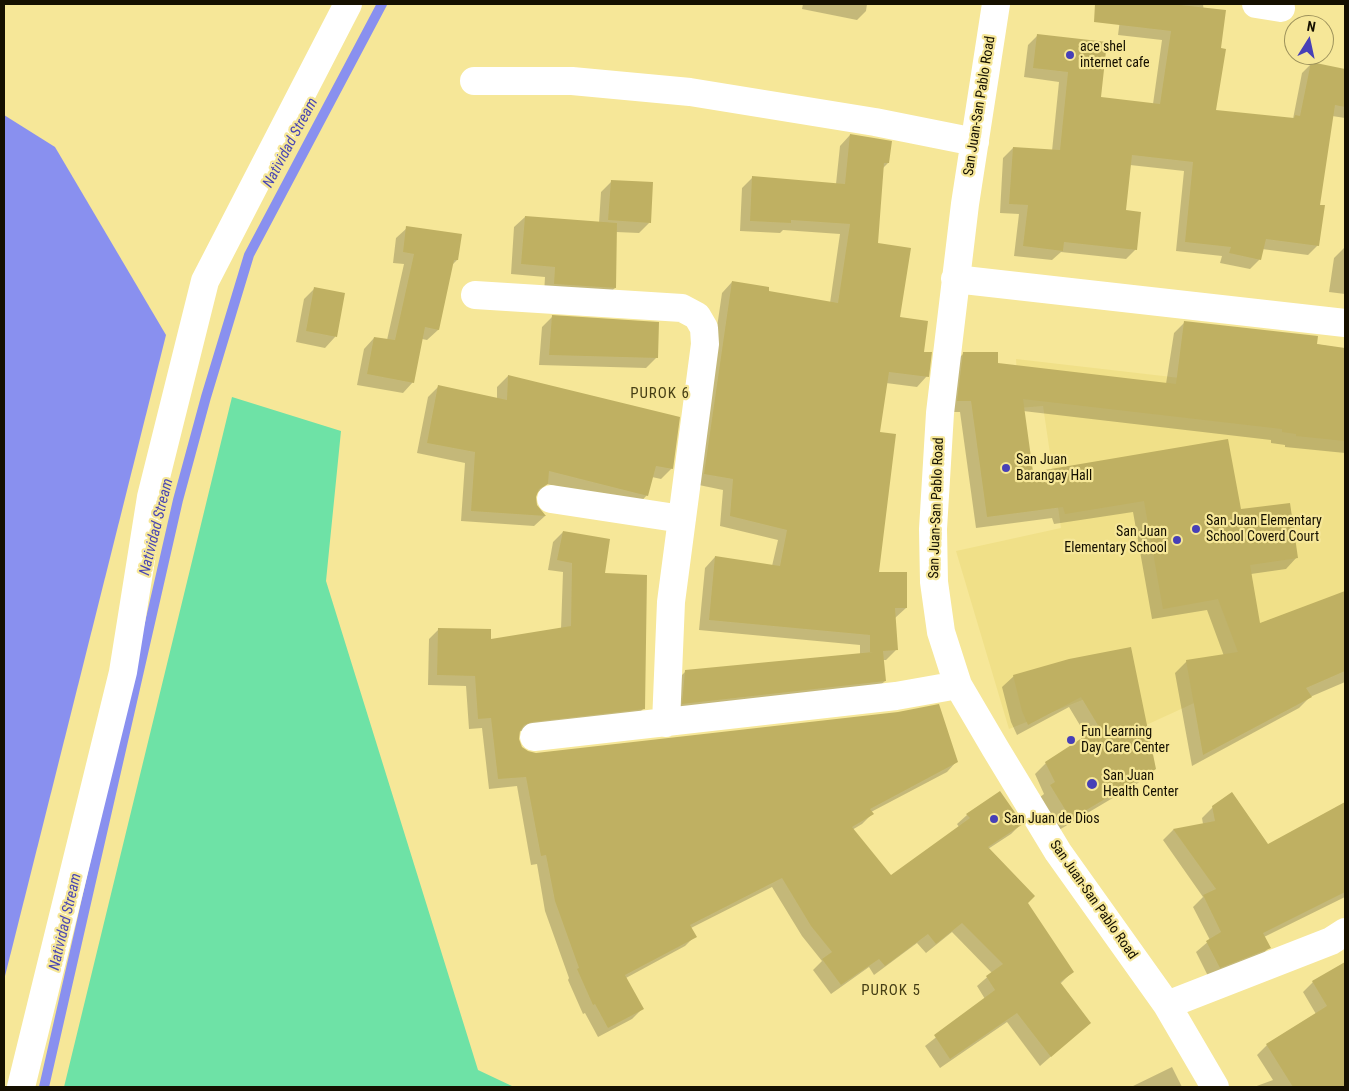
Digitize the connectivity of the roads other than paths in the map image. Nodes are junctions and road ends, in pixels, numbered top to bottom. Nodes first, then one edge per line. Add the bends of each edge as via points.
1 (348, 4) edge
2 (996, 4) edge
3 (474, 82) dead end
4 (975, 142) junction
5 (955, 279) junction
6 (475, 296) dead end
7 (1345, 323) edge
8 (551, 499) dead end
9 (682, 520) junction
10 (958, 685) junction
11 (666, 722) junction
12 (534, 737) dead end
13 (1345, 932) edge
14 (1167, 1005) junction
15 (21, 1087) edge
16 (1214, 1087) edge

1 - 15 street via 205,281 151,497 124,672
2 - 4 street, San Juan-San Pablo Road
3 - 4 street via 572,81 690,92
4 - 5 street, San Juan-San Pablo Road
5 - 7 street
5 - 10 street, San Juan-San Pablo Road via 940,413 934,582 941,632
6 - 9 street via 682,308 697,316 704,328 705,344
8 - 9 street
9 - 11 street via 671,602
10 - 11 street via 896,696
10 - 14 street, San Juan-San Pablo Road via 1058,852
11 - 12 street
13 - 14 street via 1331,941
14 - 16 street, San Juan-San Pablo Road

